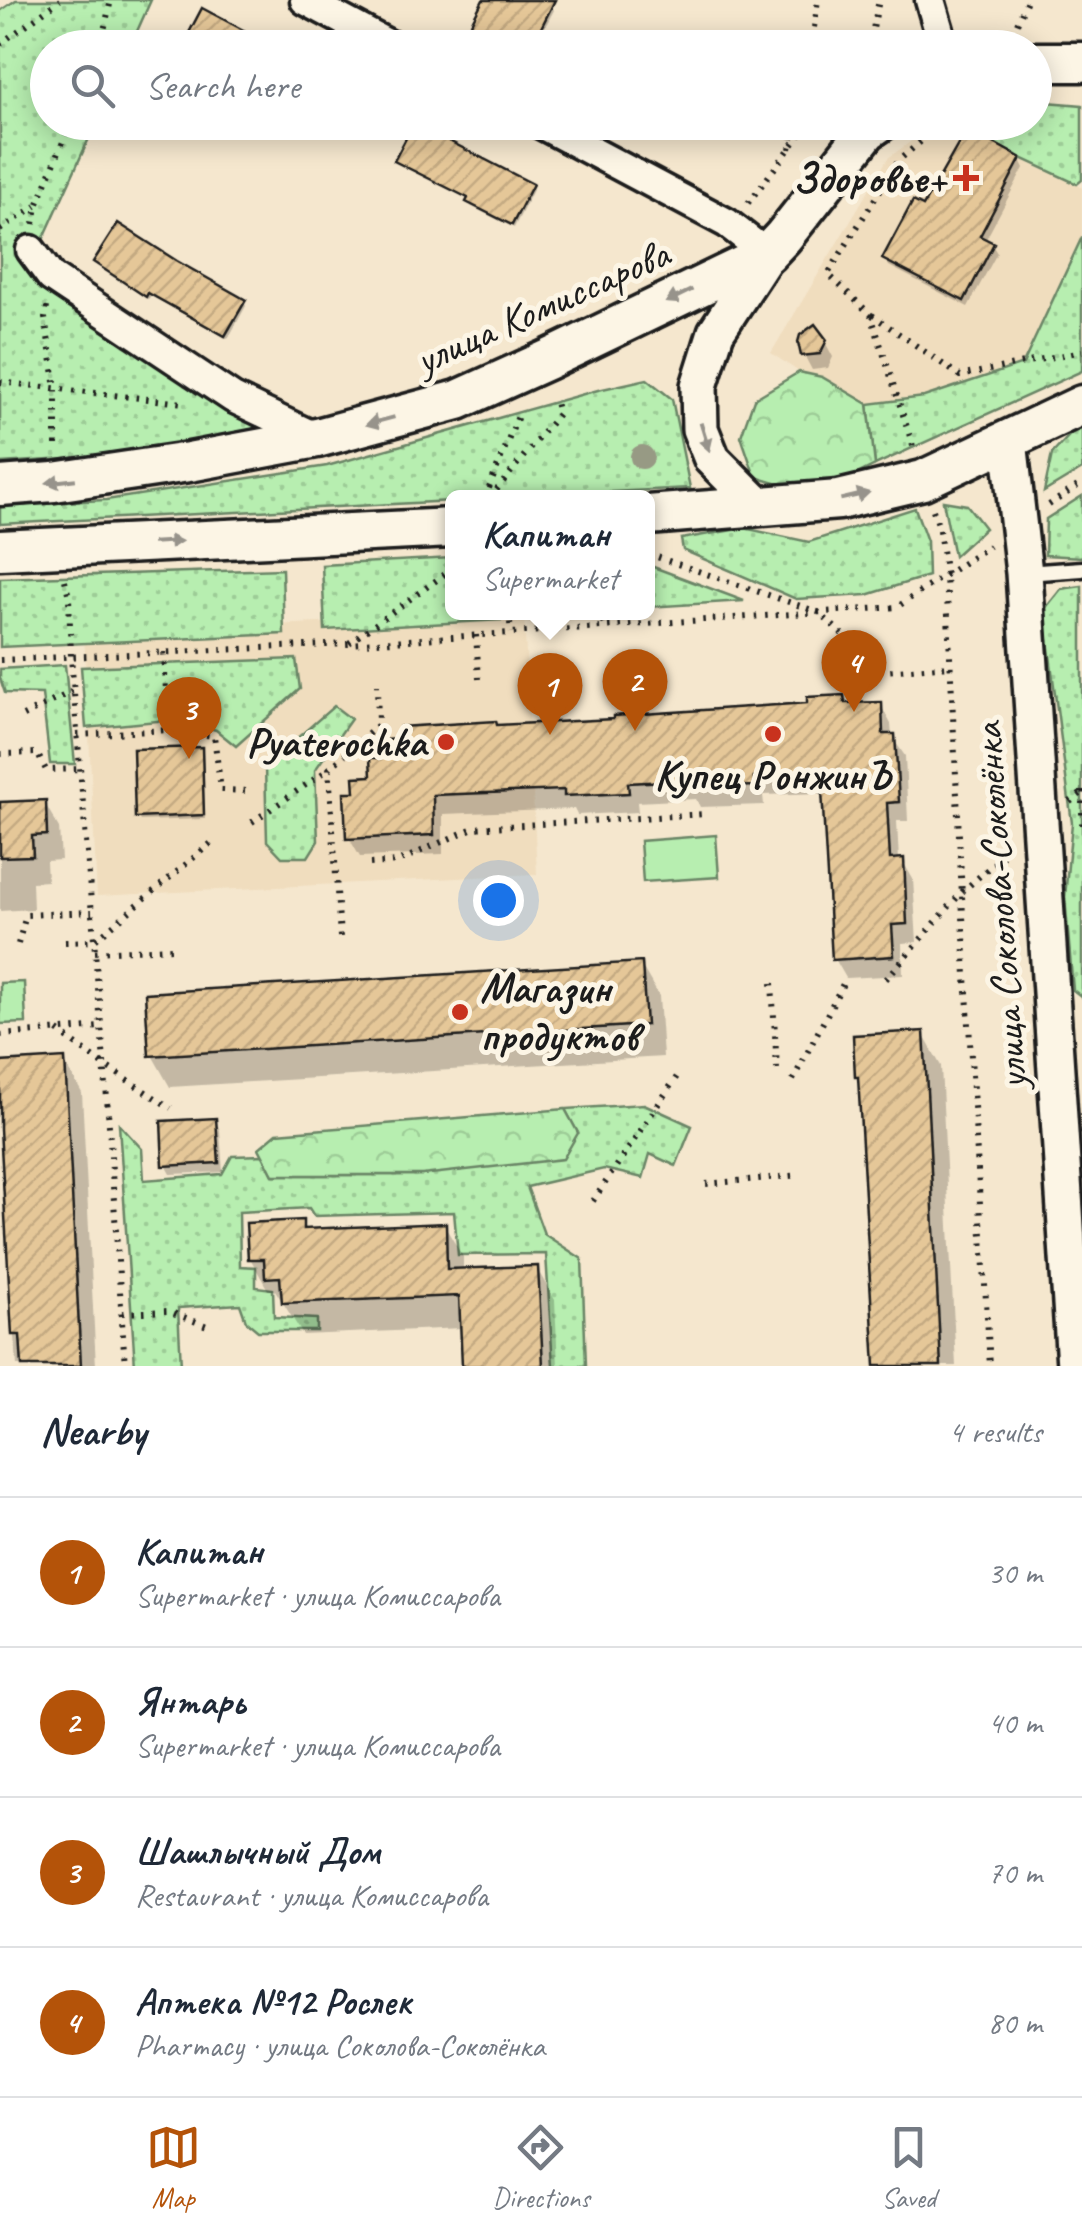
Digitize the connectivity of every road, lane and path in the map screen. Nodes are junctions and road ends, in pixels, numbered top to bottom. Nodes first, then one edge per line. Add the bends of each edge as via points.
1 (60, 0) edge
2 (111, 0) edge
3 (305, 0) edge
4 (818, 0) edge
5 (879, 0) edge
6 (930, 0) edge
7 (1027, 0) edge
8 (104, 30) edge
9 (361, 30) edge
10 (814, 30) edge
11 (873, 30) edge
12 (939, 30) edge
13 (1014, 30) edge
14 (0, 44) edge
15 (1052, 62) edge
16 (1082, 62) edge
17 (64, 140) edge
18 (571, 140) edge
19 (791, 140) edge
20 (796, 140) edge
21 (860, 140) edge
22 (923, 140) edge
23 (789, 150) junction
24 (37, 206) junction
25 (727, 223) junction
26 (0, 230) edge
27 (31, 250) joint
28 (767, 254) junction
29 (871, 315) junction
30 (1082, 352) edge
31 (513, 376) junction
32 (0, 382) edge
33 (555, 402) dead end
34 (188, 404) dead end
35 (1082, 405) edge
36 (317, 438) junction
37 (1010, 440) junction
38 (922, 480) junction
39 (1082, 484) edge
40 (0, 486) edge
41 (491, 490) edge
42 (495, 490) edge
43 (758, 504) junction
44 (655, 513) edge
45 (1018, 525) junction
46 (445, 528) edge
47 (0, 550) edge
48 (655, 556) edge
49 (1082, 569) edge
50 (1024, 573) junction
51 (445, 574) edge
52 (946, 576) junction
53 (818, 612) junction
54 (510, 620) edge
55 (603, 620) edge
56 (606, 626) junction
57 (511, 632) junction
58 (476, 635) junction
59 (348, 644) junction
60 (164, 653) junction
61 (70, 657) junction
62 (862, 659) dead end
63 (0, 660) edge
64 (950, 666) junction
65 (883, 671) junction
66 (479, 679) dead end
67 (377, 684) dead end
68 (74, 692) junction
69 (23, 716) dead end
70 (168, 730) junction
71 (77, 735) junction
72 (0, 754) edge
73 (81, 769) junction
74 (329, 769) junction
75 (251, 791) dead end
76 (1082, 792) edge
77 (705, 814) dead end
78 (252, 822) dead end
79 (1040, 824) junction
80 (1082, 832) edge
81 (216, 839) dead end
82 (370, 864) dead end
83 (962, 892) junction
84 (92, 912) junction
85 (340, 937) dead end
86 (94, 941) junction
87 (65, 942) dead end
88 (18, 944) dead end
89 (171, 948) dead end
90 (95, 952) junction
91 (886, 979) dead end
92 (845, 980) dead end
93 (772, 983) dead end
94 (101, 1027) junction
95 (58, 1031) junction
96 (0, 1035) edge
97 (104, 1065) junction
98 (777, 1069) dead end
99 (678, 1075) dead end
100 (794, 1080) dead end
101 (171, 1108) dead end
102 (800, 1175) dead end
103 (706, 1184) dead end
104 (593, 1202) dead end
105 (122, 1313) junction
106 (207, 1326) dead end
107 (126, 1366) edge
108 (990, 1366) edge
109 (1075, 1366) edge

1 - 14 path
2 - 8 path
3 - 9 street
4 - 10 path
5 - 11 path
6 - 12 street
7 - 13 path
15 - 16 main road
17 - 24 path
18 - 25 street
19 - 23 path
20 - 23 path
21 - 28 main road, улица Комиссарова
22 - 29 path via 899,160 828,274
23 - 25 path
24 - 26 path
24 - 27 path
25 - 28 street
27 - 36 street via 51,277 233,398
28 -> 31 main road, улица Комиссарова
28 -> 43 street via 716,332 698,386 700,429 712,459
29 - 30 path via 960,376
29 - 38 path
31 -> 36 main road, улица Комиссарова via 458,400
31 - 41 path via 520,412
32 - 34 path
33 - 42 path via 558,414
35 - 37 main road
36 -> 40 main road, улица Комиссарова
37 - 38 main road
37 - 45 street, улица Соколова-Соколёнка
43 -> 38 main road via 838,500
38 - 52 path
39 - 45 path
43 - 44 main road
45 - 50 street, улица Соколова-Соколёнка
45 - 52 path
47 -> 46 main road
48 - 53 path
49 - 50 lane
50 - 79 street, улица Соколова-Соколёнка
51 - 59 path
52 - 53 path via 897,607
52 - 64 path
53 - 56 path
53 - 65 path
54 - 57 path
55 - 56 path
56 - 57 path
57 - 58 path
58 - 59 path
58 - 66 path
59 - 60 path
60 - 61 path
60 - 70 path
61 - 63 path
61 - 68 path
62 - 65 path
64 - 65 path
64 - 83 path
67 - 74 path via 378,725
68 - 69 path
68 - 71 path
70 - 71 path
70 - 75 path via 214,736 220,790
71 - 73 path
72 - 73 path via 37,752 46,770
73 - 84 path
74 - 78 path
74 - 85 path
76 - 79 path
76 - 80 path
77 - 82 path via 473,828 396,862
79 - 83 path
79 - 109 street, улица Соколова-Соколёнка
81 - 86 path
83 - 91 path
83 - 108 path
84 - 86 path
84 - 88 path via 26,915
86 - 87 path
86 - 90 path
89 - 90 path
90 - 94 path
92 - 100 path
93 - 98 path
94 - 95 path
94 - 97 path
95 - 96 path
95 - 97 path
97 - 101 path
97 - 105 path
99 - 104 path
102 - 103 path
105 - 106 path via 168,1311
105 - 107 path

